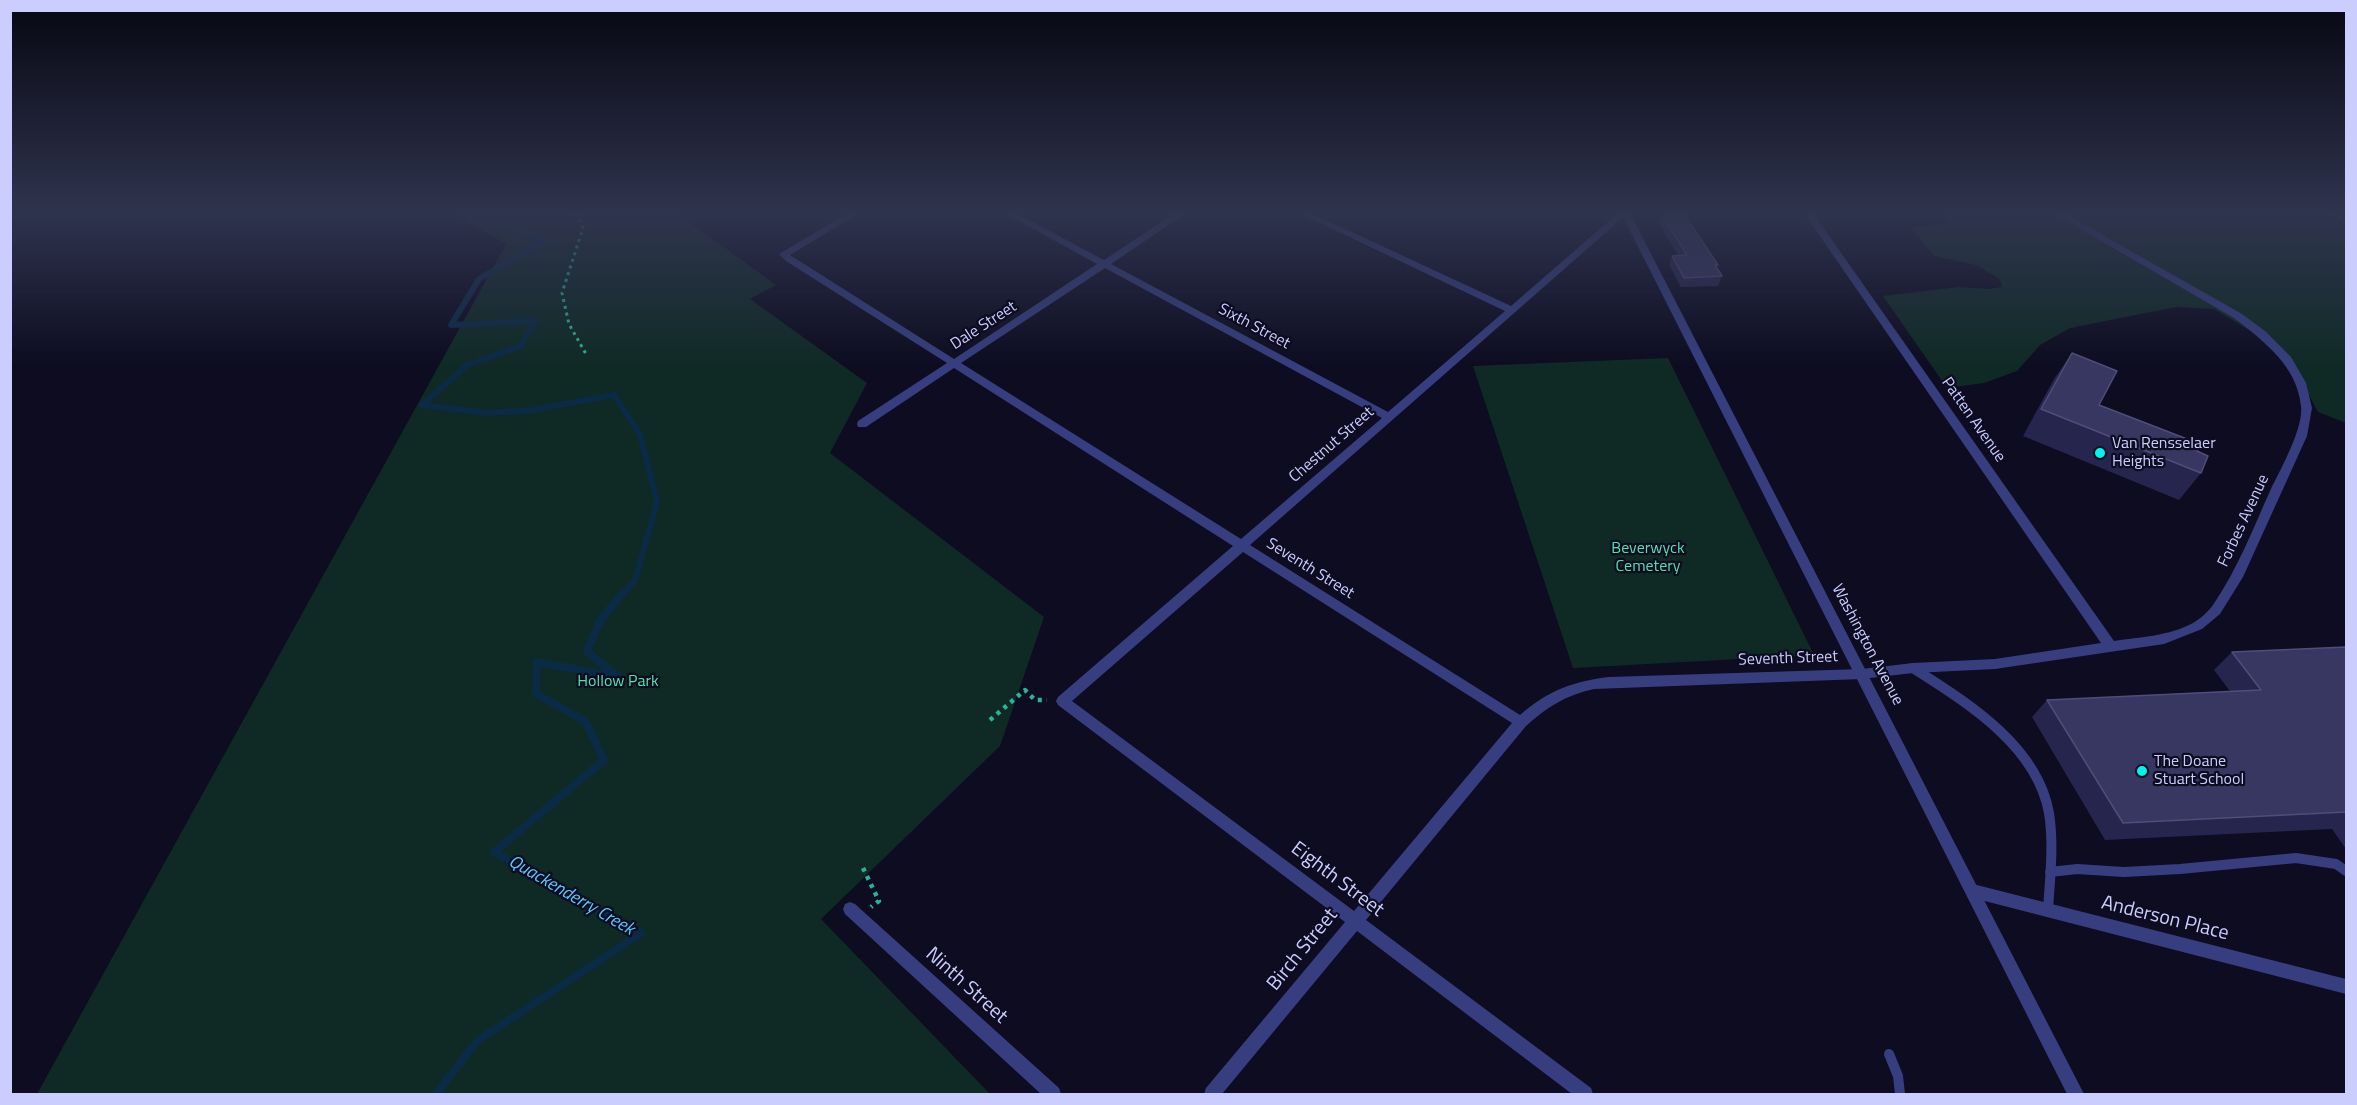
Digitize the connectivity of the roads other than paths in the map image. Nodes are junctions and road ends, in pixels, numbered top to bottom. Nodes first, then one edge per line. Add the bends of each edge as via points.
1 (796, 265) edge
2 (1103, 265) edge
3 (1105, 265) edge
4 (1414, 265) edge
5 (1564, 265) edge
6 (1651, 265) edge
7 (1844, 265) edge
8 (2150, 265) edge
9 (1512, 310) junction
10 (954, 363) junction
11 (1389, 417) junction
12 (862, 424) dead end
13 (1241, 545) junction
14 (2110, 646) junction
15 (1913, 668) junction
16 (1862, 674) junction
17 (1063, 701) joint
18 (1521, 722) junction
19 (2346, 871) edge
20 (2050, 872) junction
21 (1973, 891) junction
22 (2048, 910) junction
23 (855, 914) road end
24 (1355, 920) junction
25 (2346, 987) edge
26 (1889, 1054) dead end
27 (1053, 1095) edge
28 (1212, 1095) edge
29 (1585, 1095) edge
30 (1900, 1095) edge
31 (2076, 1095) edge

1 - 10 street, Seventh Street
2 - 10 street, Dale Street
3 - 11 street, Sixth Street
4 - 9 street
5 - 9 street, Chestnut Street
6 - 16 street, Washington Avenue
7 - 14 street, Patten Avenue
8 - 14 street, Forbes Avenue via 2261,333 2297,373 2307,408 2301,436 2237,577 2216,611 2198,626 2164,639
9 - 11 street, Chestnut Street
10 - 12 street, Dale Street
10 - 13 street, Seventh Street
11 - 13 street, Chestnut Street
13 - 17 street, Chestnut Street
13 - 18 street, Seventh Street
14 - 15 street, Forbes Avenue via 1995,664
15 - 16 street, Forbes Avenue
15 - 20 lane via 1972,706 2001,732 2028,766 2047,802
16 - 18 street, Seventh Street via 1575,686 1544,701
16 - 21 street, Washington Avenue
17 - 24 street, Eighth Street
18 - 24 street, Birch Street
19 - 20 lane via 2336,864 2296,858 2180,869 2124,872 2077,868
20 - 22 lane
21 - 22 street, Anderson Place
21 - 31 street, Washington Avenue
22 - 25 street, Anderson Place
23 - 27 street, Ninth Street
24 - 28 street, Birch Street
24 - 29 street, Eighth Street
26 - 30 lane

